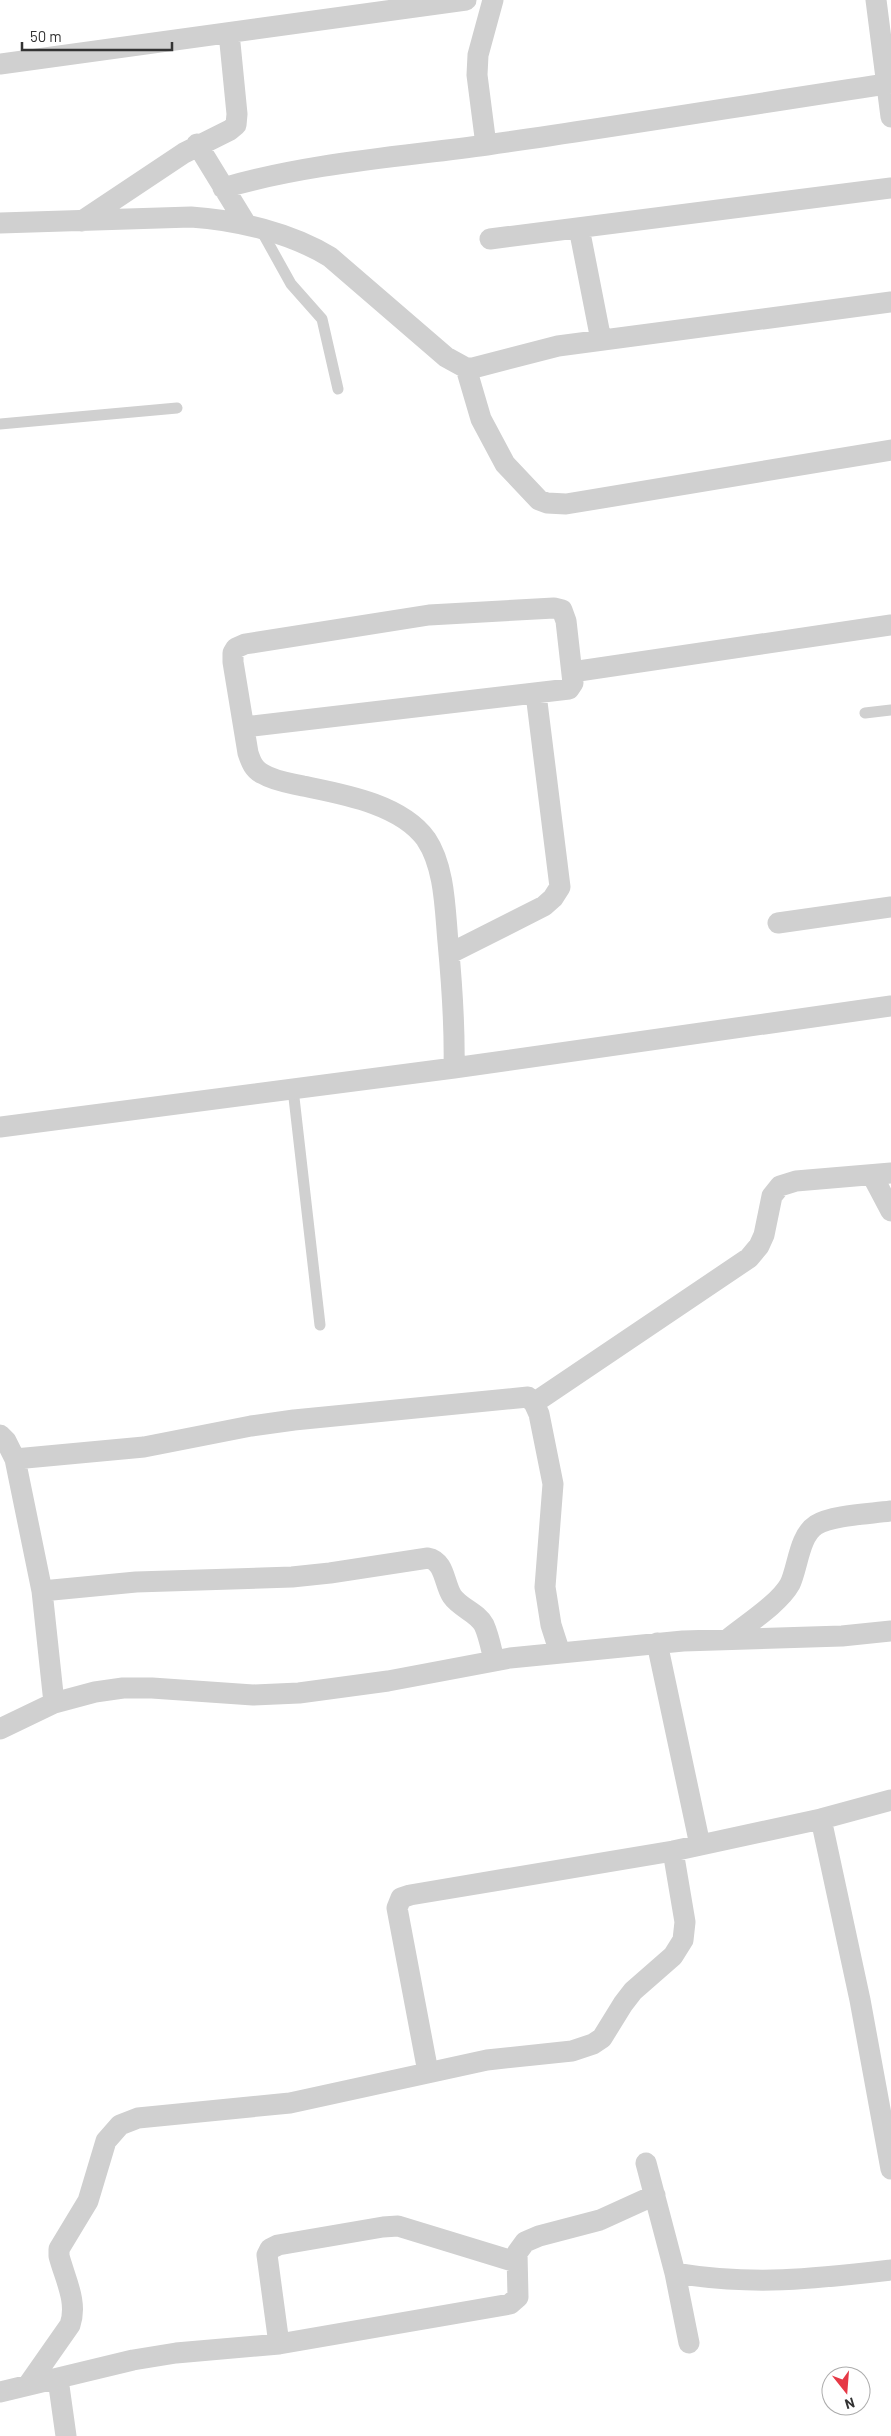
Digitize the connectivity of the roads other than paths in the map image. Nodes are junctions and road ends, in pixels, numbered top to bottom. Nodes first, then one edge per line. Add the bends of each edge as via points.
1 (466, 0) edge
2 (494, 0) edge
3 (876, 0) edge
4 (229, 33) junction
5 (887, 58) edge
6 (0, 64) edge
7 (886, 84) junction
8 (891, 117) edge
9 (198, 144) junction
10 (486, 145) junction
11 (223, 188) junction
12 (891, 188) edge
13 (82, 221) junction
14 (0, 222) edge
15 (254, 227) junction
16 (579, 228) junction
17 (490, 239) dead end
18 (891, 302) edge
19 (601, 340) junction
20 (466, 368) junction
21 (338, 389) dead end
22 (177, 408) dead end
23 (0, 424) edge
24 (891, 450) edge
25 (891, 626) edge
26 (572, 672) junction
27 (536, 694) junction
28 (891, 710) edge
29 (865, 713) dead end
30 (244, 727) junction
31 (891, 907) edge
32 (778, 922) dead end
33 (449, 954) junction
34 (891, 1006) edge
35 (454, 1068) junction
36 (293, 1089) junction
37 (0, 1127) edge
38 (882, 1174) edge
39 (891, 1211) edge
40 (320, 1325) dead end
41 (534, 1402) junction
42 (0, 1435) edge
43 (15, 1459) junction
44 (891, 1511) edge
45 (42, 1591) junction
46 (891, 1631) edge
47 (727, 1640) junction
48 (657, 1643) junction
49 (560, 1653) junction
50 (494, 1660) junction
51 (54, 1704) junction
52 (0, 1729) edge
53 (891, 1800) edge
54 (821, 1819) junction
55 (700, 1845) junction
56 (673, 1851) junction
57 (428, 2072) junction
58 (883, 2072) edge
59 (646, 2163) dead end
60 (891, 2169) edge
61 (654, 2195) junction
62 (516, 2262) junction
63 (891, 2270) edge
64 (675, 2274) junction
65 (690, 2343) dead end
66 (279, 2344) junction
67 (58, 2378) junction
68 (28, 2385) junction
69 (0, 2392) edge
70 (66, 2436) edge

1 - 4 street
2 - 10 street via 478,55 477,75
3 - 5 street
4 - 6 street
4 - 9 street via 237,121 230,130
5 - 7 street
7 - 8 street
7 - 10 street
9 - 11 street
9 - 13 street
10 - 11 street via 320,167
11 - 15 street
12 - 16 street
13 - 14 street
13 - 15 street via 222,219
15 - 20 street via 315,248 330,257 446,357
15 - 21 lane via 291,284 322,319
16 - 17 street
16 - 19 street
18 - 19 street
19 - 20 street via 537,350
20 - 24 street via 481,419 496,450 532,494 547,503 566,504
22 - 23 lane
25 - 26 street
26 - 27 street via 569,689
26 - 30 street via 566,621 560,609 399,618 236,648 232,656
27 - 30 street
27 - 33 street via 560,887 544,906
28 - 29 lane
30 - 33 street via 251,763 261,774 379,806 418,830 432,851 439,876
31 - 32 street
33 - 35 street via 455,1018
34 - 35 street
35 - 36 street
36 - 37 street
36 - 40 lane
38 - 39 street
38 - 41 street via 796,1181 780,1186 772,1196 759,1246 749,1258
41 - 43 street via 522,1396 294,1420 144,1447
41 - 49 street via 553,1484 545,1587 551,1625
42 - 43 street
43 - 45 street
44 - 47 street via 814,1526 805,1539 794,1575 783,1594
45 - 50 street via 136,1582 311,1575 428,1558 439,1565 454,1600 481,1621
45 - 51 street
46 - 47 street
47 - 48 street
48 - 49 street
48 - 55 street
49 - 50 street
50 - 51 street via 388,1681 299,1693 253,1695 123,1688
51 - 52 street
53 - 54 street
54 - 55 street
54 - 58 street
55 - 56 street
56 - 57 street via 685,1922 683,1940 673,1956 623,2004 602,2038 572,2051 512,2056
56 - 57 street via 401,1898 397,1908
57 - 68 street via 290,2103 138,2118 120,2125 106,2141 88,2201 59,2249 73,2301 70,2325
58 - 60 street
59 - 61 street
61 - 62 street via 600,2220 530,2239 520,2247
61 - 64 street
62 - 66 street via 518,2297 510,2304
62 - 66 street via 398,2226 278,2245 267,2255
63 - 64 street via 799,2281 757,2282
64 - 65 street
66 - 67 street via 150,2357
67 - 68 street
67 - 70 street
68 - 69 street

